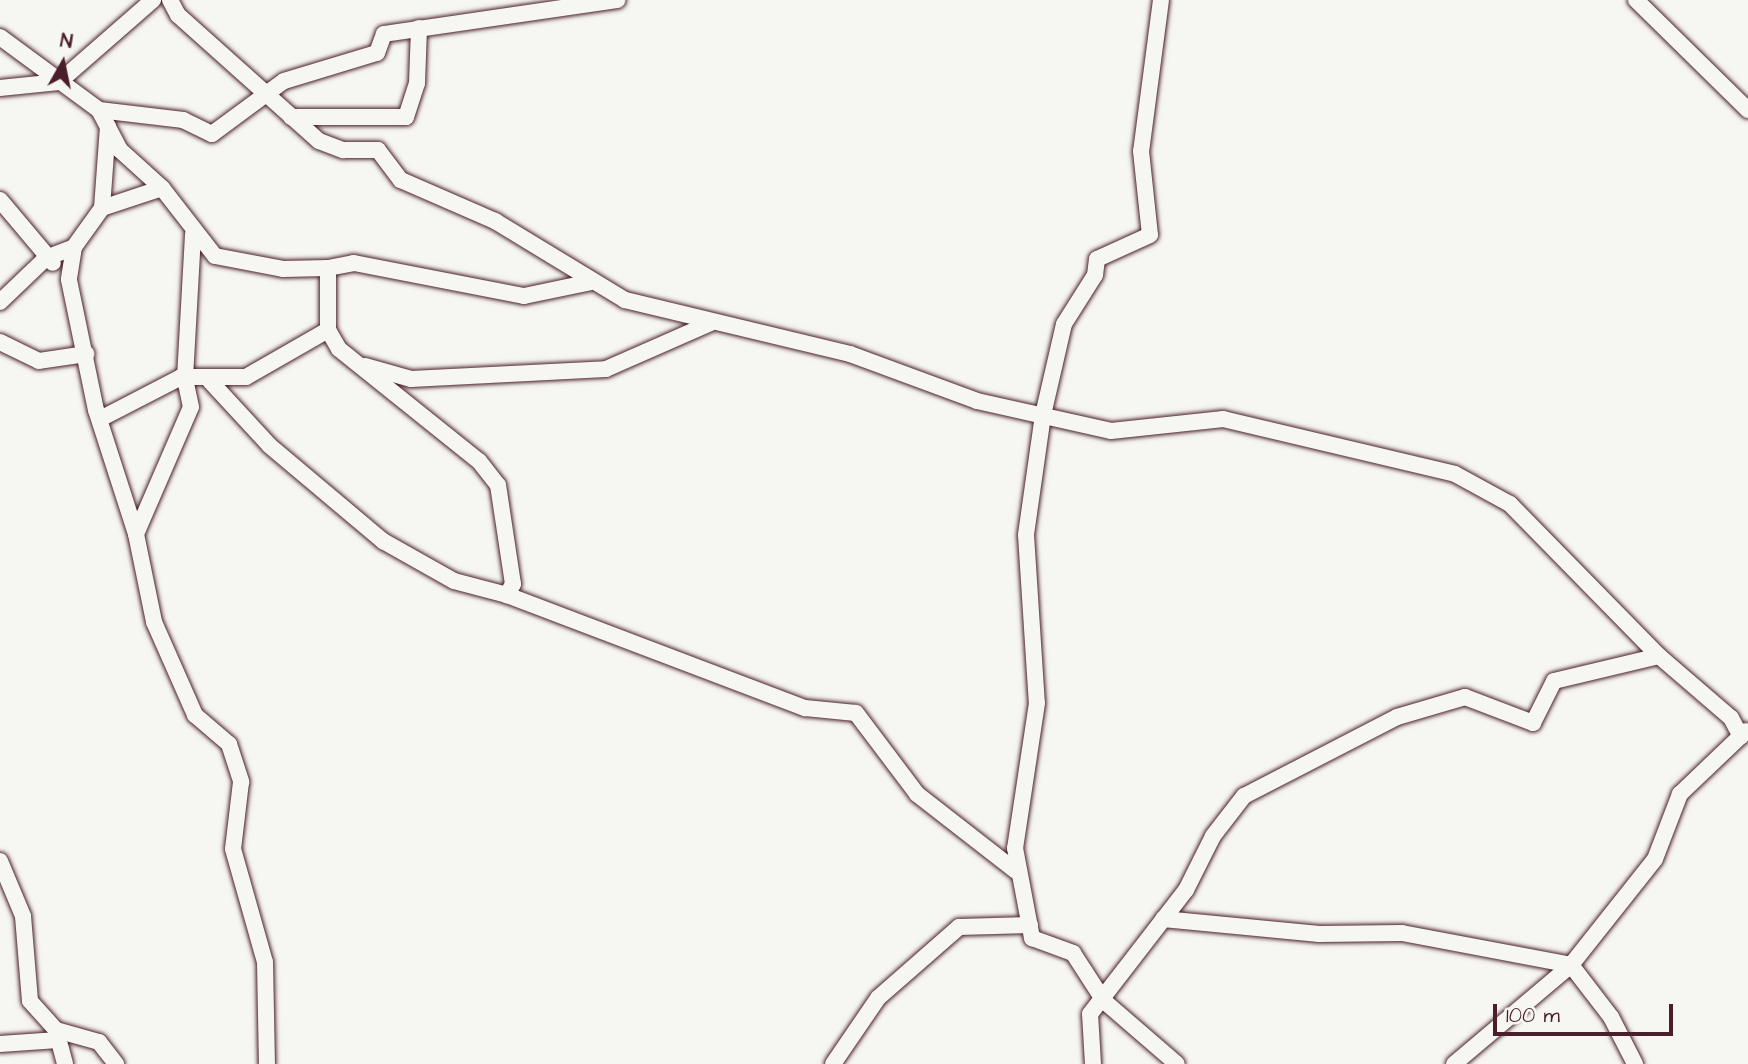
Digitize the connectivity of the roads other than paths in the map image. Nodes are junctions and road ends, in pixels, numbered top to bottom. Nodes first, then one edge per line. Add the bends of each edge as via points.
1 (153, 0) edge
2 (170, 0) edge
3 (618, 0) edge
4 (1161, 0) edge
5 (1636, 0) edge
6 (419, 28) junction
7 (0, 37) edge
8 (59, 82) junction
9 (0, 88) edge
10 (262, 93) junction
11 (1748, 110) edge
12 (104, 117) junction
13 (291, 117) junction
14 (162, 188) junction
15 (0, 200) edge
16 (102, 208) junction
17 (193, 234) junction
18 (74, 247) junction
19 (46, 258) junction
20 (328, 268) junction
21 (69, 280) junction
22 (591, 282) junction
23 (0, 302) edge
24 (711, 323) junction
25 (328, 330) junction
26 (2, 346) edge
27 (86, 354) junction
28 (359, 364) junction
29 (185, 378) junction
30 (210, 381) junction
31 (1043, 415) junction
32 (102, 418) junction
33 (136, 534) junction
34 (507, 595) junction
35 (1659, 656) junction
36 (1746, 734) edge
37 (0, 861) edge
38 (1016, 871) junction
39 (1163, 919) junction
40 (1030, 925) junction
41 (1571, 965) junction
42 (1104, 1001) junction
43 (57, 1035) junction
44 (0, 1044) edge
45 (65, 1064) edge
46 (116, 1064) edge
47 (267, 1064) edge
48 (833, 1064) edge
49 (1093, 1064) edge
50 (1177, 1064) edge
51 (1454, 1064) edge
52 (1635, 1064) edge

1 - 8 street
2 - 10 street via 178,15
3 - 6 street
4 - 31 street via 1141,151 1150,235 1097,259 1096,275 1064,324
5 - 11 street
6 - 10 street via 384,34 377,53
6 - 13 street via 417,83 406,117
7 - 8 street
8 - 9 street
8 - 12 street
10 - 12 street via 212,134 183,120
10 - 13 street
12 - 14 street via 120,150
12 - 16 street
13 - 22 street via 319,141 343,150 378,150 401,180 495,221
14 - 16 street
14 - 17 street
15 - 19 street via 24,222
16 - 18 street
17 - 20 street via 232,263
17 - 29 street
18 - 19 street
18 - 21 street
19 - 21 street
19 - 23 street
20 - 22 street via 354,263 524,296
20 - 25 street
21 - 27 street
22 - 24 street via 625,300
24 - 28 street via 606,369 411,379
24 - 31 street via 850,354 977,401
25 - 28 street
25 - 30 street via 246,377
26 - 27 street via 39,361
27 - 32 street
28 - 34 street via 479,461 498,485 513,583
29 - 30 street
29 - 32 street
29 - 33 street via 191,407
30 - 34 street via 270,446 383,541 454,581
31 - 35 street via 1111,431 1207,417 1268,424 1455,474 1510,505
31 - 38 street via 1026,535 1037,703
32 - 33 street
33 - 47 street via 154,622 195,715 229,744 241,782 233,849 238,885 265,962
34 - 38 street via 805,708 856,713 917,794
35 - 36 street
35 - 39 street via 1554,681 1533,723 1465,697 1397,717 1290,770 1244,796
36 - 41 street via 1680,794 1655,859
37 - 43 street via 23,916 30,1001
38 - 40 street
39 - 41 street via 1319,934 1402,933
39 - 42 street
40 - 42 street via 1032,938 1073,953
40 - 48 street via 959,927 878,998
41 - 51 street
41 - 52 street via 1611,1017
42 - 49 street via 1090,1014
42 - 50 street
43 - 44 street
43 - 45 street
43 - 46 street via 99,1042

